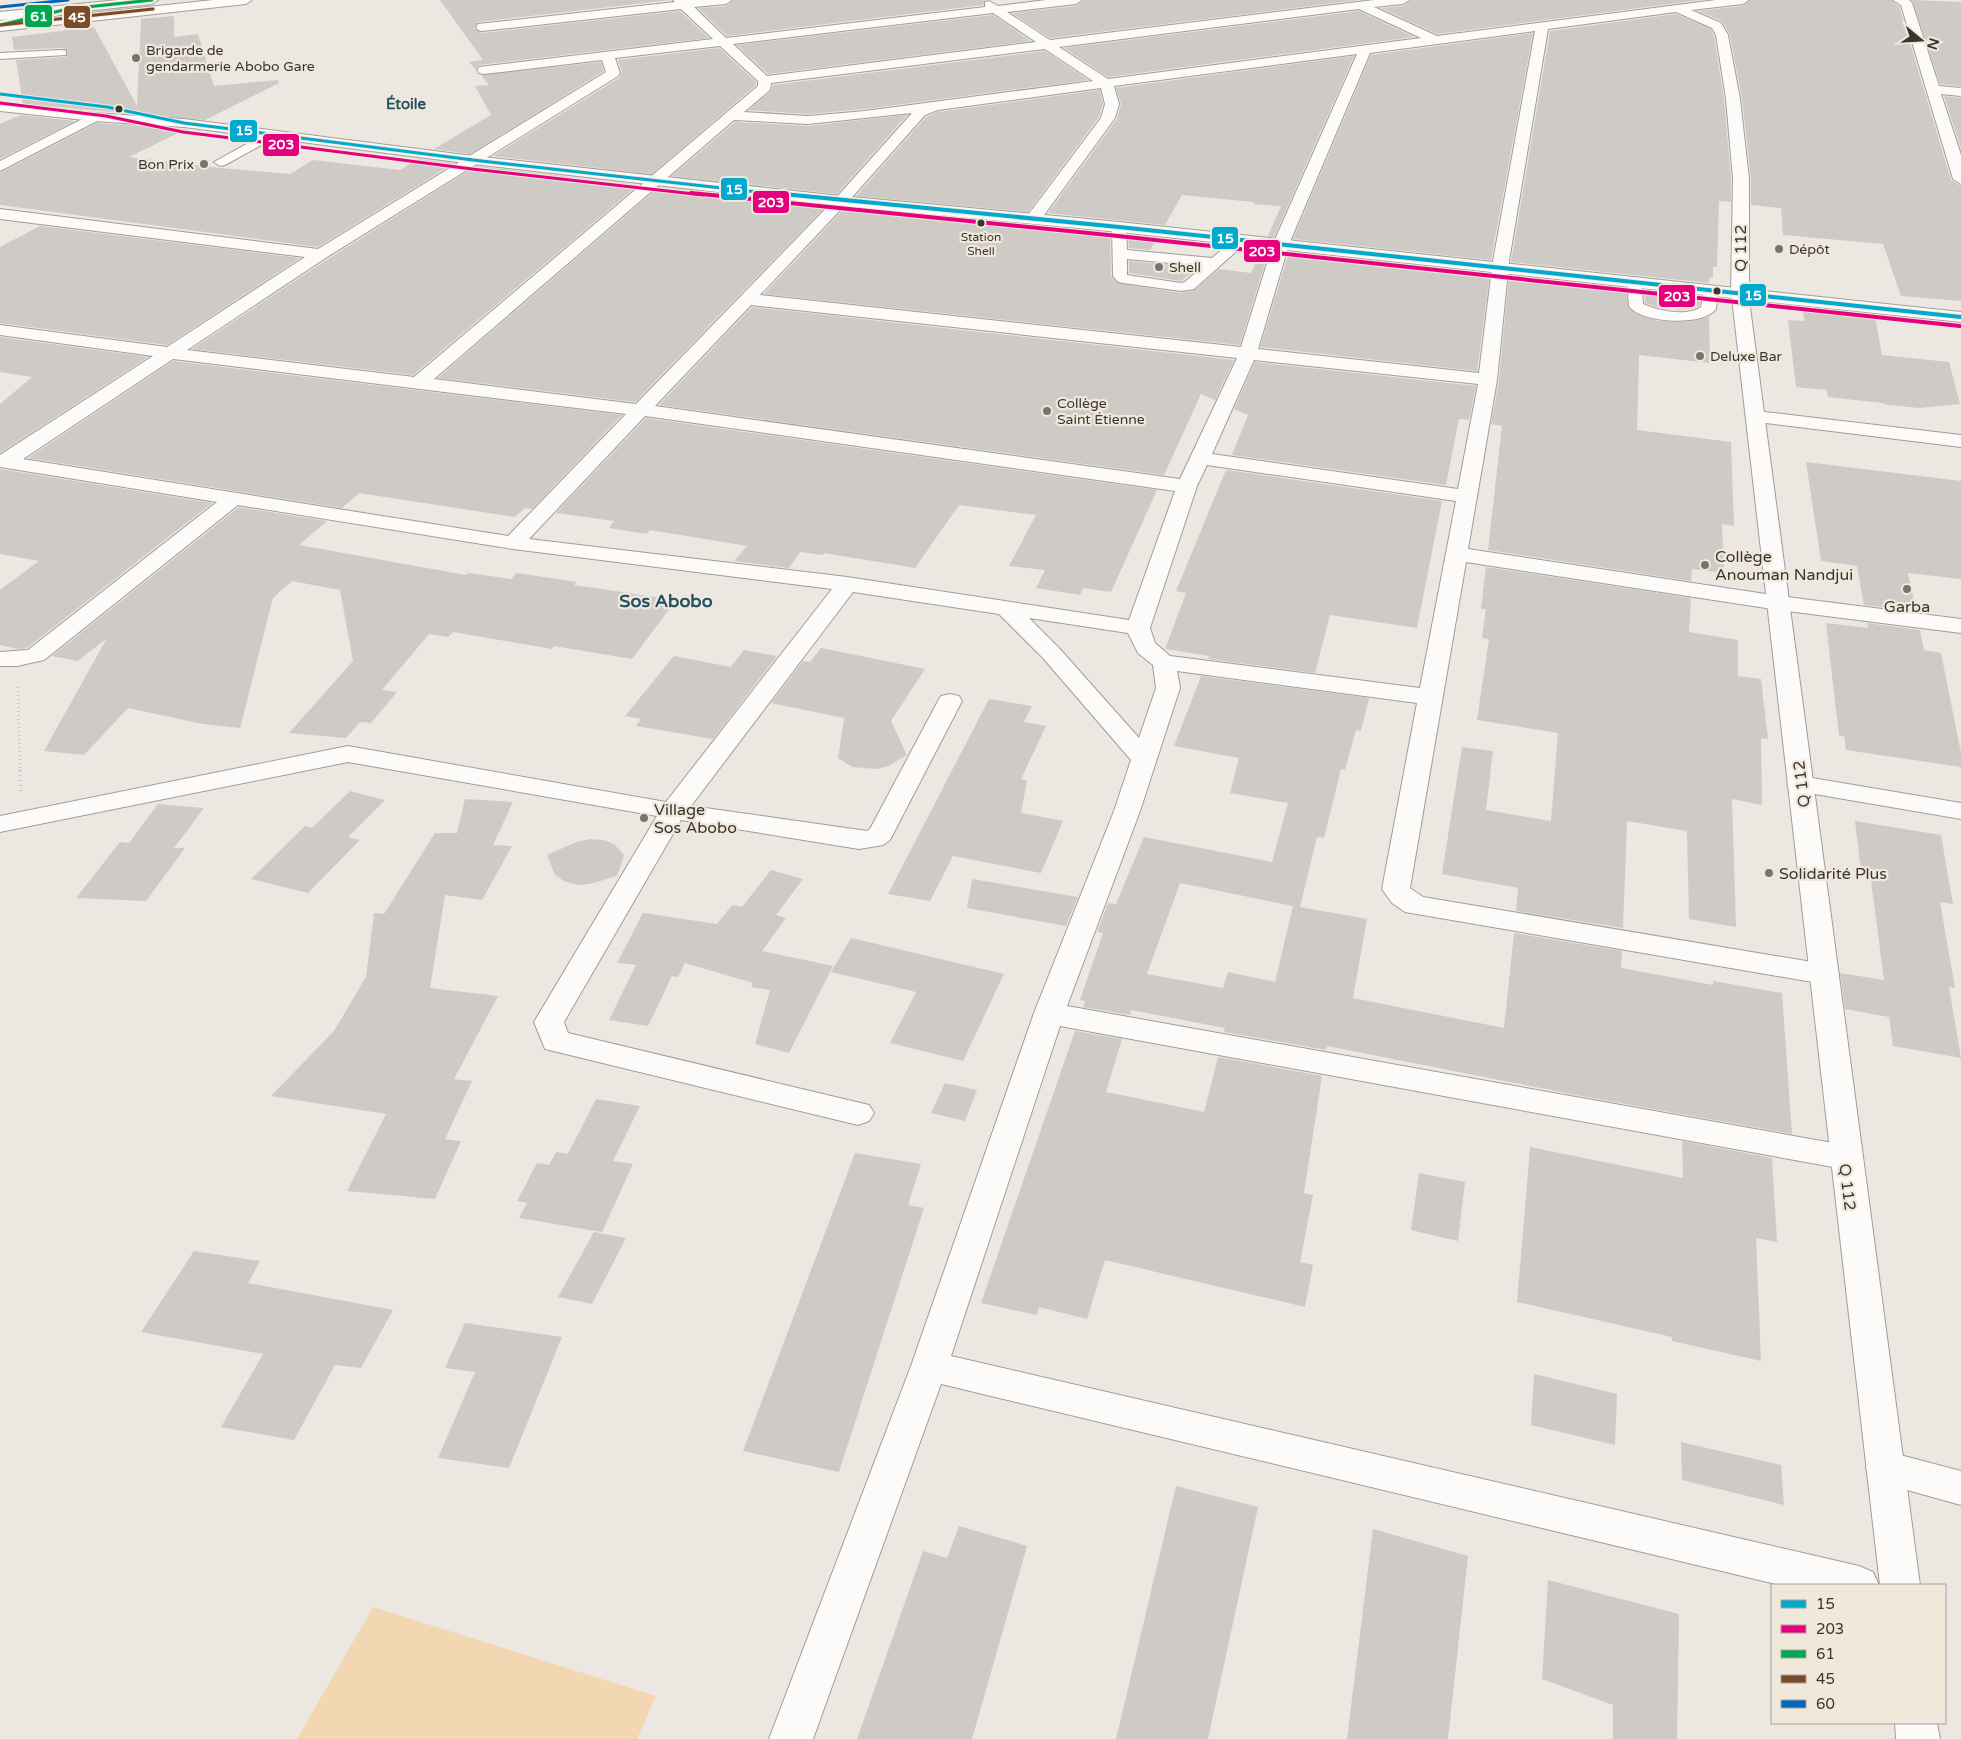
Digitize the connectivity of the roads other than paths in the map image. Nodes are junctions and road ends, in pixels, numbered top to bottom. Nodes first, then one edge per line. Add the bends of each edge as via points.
1 (152, 0) edge
2 (246, 0) edge
3 (726, 0) edge
4 (981, 0) edge
5 (1076, 0) edge
6 (1403, 0) edge
7 (1656, 0) edge
8 (1743, 0) edge
9 (1899, 0) edge
10 (681, 2) edge
11 (1355, 3) edge
12 (67, 4) edge
13 (0, 7) edge
14 (995, 9) junction
15 (1678, 9) junction
16 (0, 16) edge
17 (0, 26) edge
18 (482, 27) dead end
19 (1542, 27) junction
20 (723, 41) junction
21 (1437, 41) junction
22 (1048, 44) junction
23 (1365, 50) junction
24 (62, 53) dead end
25 (607, 55) junction
26 (0, 56) edge
27 (484, 70) dead end
28 (764, 80) junction
29 (1106, 84) junction
30 (1932, 89) junction
31 (1961, 92) edge
32 (0, 94) edge
33 (0, 107) edge
34 (934, 107) junction
35 (732, 116) junction
36 (94, 117) junction
37 (184, 123) junction
38 (270, 136) junction
39 (473, 160) junction
40 (220, 162) dead end
41 (0, 167) edge
42 (656, 179) junction
43 (1961, 179) edge
44 (841, 201) junction
45 (0, 214) edge
46 (1033, 219) junction
47 (1119, 227) junction
48 (1242, 240) junction
49 (1281, 244) junction
50 (321, 254) junction
51 (1120, 254) junction
52 (1215, 263) junction
53 (1500, 268) junction
54 (1634, 282) junction
55 (1711, 290) junction
56 (1740, 293) junction
57 (748, 299) junction
58 (1961, 317) edge
59 (0, 330) edge
60 (169, 353) junction
61 (1248, 353) junction
62 (1488, 380) junction
63 (418, 383) junction
64 (641, 410) junction
65 (1756, 417) junction
66 (1961, 440) edge
67 (1200, 458) junction
68 (2, 462) edge
69 (1187, 486) junction
70 (1467, 496) junction
71 (236, 497) junction
72 (513, 543) junction
73 (1457, 554) junction
74 (847, 584) junction
75 (1779, 603) junction
76 (1006, 608) junction
77 (1961, 626) edge
78 (1138, 628) junction
79 (9, 659) edge
80 (1164, 662) junction
81 (1431, 697) junction
82 (950, 701) dead end
83 (1144, 759) junction
84 (1800, 784) junction
85 (673, 811) junction
86 (1961, 811) edge
87 (11, 821) edge
88 (1824, 974) junction
89 (1049, 1012) junction
90 (858, 1113) dead end
91 (1844, 1157) junction
92 (929, 1366) junction
93 (1885, 1468) junction
94 (1961, 1488) edge
95 (1855, 1584) edge
96 (1900, 1584) edge
97 (1916, 1724) edge
98 (791, 1739) edge
99 (1918, 1739) edge

1 - 12 street
2 - 17 street
3 - 10 street
4 - 14 street
5 - 14 street
6 - 11 street
7 - 15 street, Q 112
8 - 15 street
9 - 30 street via 1906,3
10 - 18 street
10 - 20 street
11 - 21 street
11 - 22 street
12 - 13 street
12 - 16 street
12 - 17 street
14 - 20 street
14 - 22 street
15 - 19 street
15 - 56 street, Q 112 via 1716,26 1722,35 1733,99 1741,179
19 - 21 street
19 - 53 street
20 - 25 street
20 - 28 street
21 - 23 street
22 - 28 street
22 - 29 street
23 - 29 street
23 - 49 street
24 - 26 lane
25 - 27 street
25 - 39 street via 613,73
28 - 35 street via 760,93
29 - 34 street
29 - 46 street via 1113,100 1110,116
30 - 31 street
30 - 43 street
32 - 37 street via 107,107
33 - 36 street
34 - 35 street via 808,120
34 - 44 street via 920,112
35 - 42 street
36 - 37 street
36 - 41 street
37 - 38 street
38 - 39 street
38 - 40 lane
39 - 42 street
39 - 50 street
42 - 44 street
42 - 63 street
44 - 46 street
44 - 57 street
45 - 50 street
46 - 47 street
47 - 48 street
47 - 51 lane
48 - 49 street
48 - 52 lane
49 - 53 street
49 - 61 street
50 - 60 street
51 - 52 lane
51 - 52 lane via 1120,276 1123,279 1181,287 1188,286
53 - 54 street
53 - 62 street
54 - 55 street
54 - 55 lane via 1636,306 1644,311 1675,315 1700,315 1708,309
55 - 56 street
56 - 58 street
56 - 65 street, Q 112
57 - 61 street
57 - 64 street
59 - 60 street
60 - 63 street
60 - 68 street
61 - 62 street
61 - 67 street
62 - 70 street
63 - 64 street
64 - 69 street
64 - 72 street
65 - 66 street
65 - 75 street, Q 112
67 - 69 street
67 - 70 street
68 - 71 street
69 - 78 street
70 - 73 street
71 - 72 street
71 - 79 street via 36,655
72 - 74 street
73 - 75 street
73 - 81 street
74 - 76 street
74 - 85 street
75 - 77 street
75 - 84 street, Q 112
76 - 78 street
76 - 83 street via 1051,653
78 - 80 street via 1140,642 1148,652
80 - 81 street
80 - 83 street via 1168,688
81 - 88 street via 1396,889 1402,897 1415,905
82 - 85 street via 881,834 873,839 859,840
83 - 89 street
84 - 86 street
84 - 88 street, Q 112
85 - 87 street via 348,754
85 - 90 street via 549,1022 556,1041
88 - 91 street, Q 112
89 - 91 street
89 - 92 street
91 - 93 street, Q 112
92 - 95 street
92 - 98 street
93 - 94 street
93 - 96 street, Q 112
97 - 99 street

